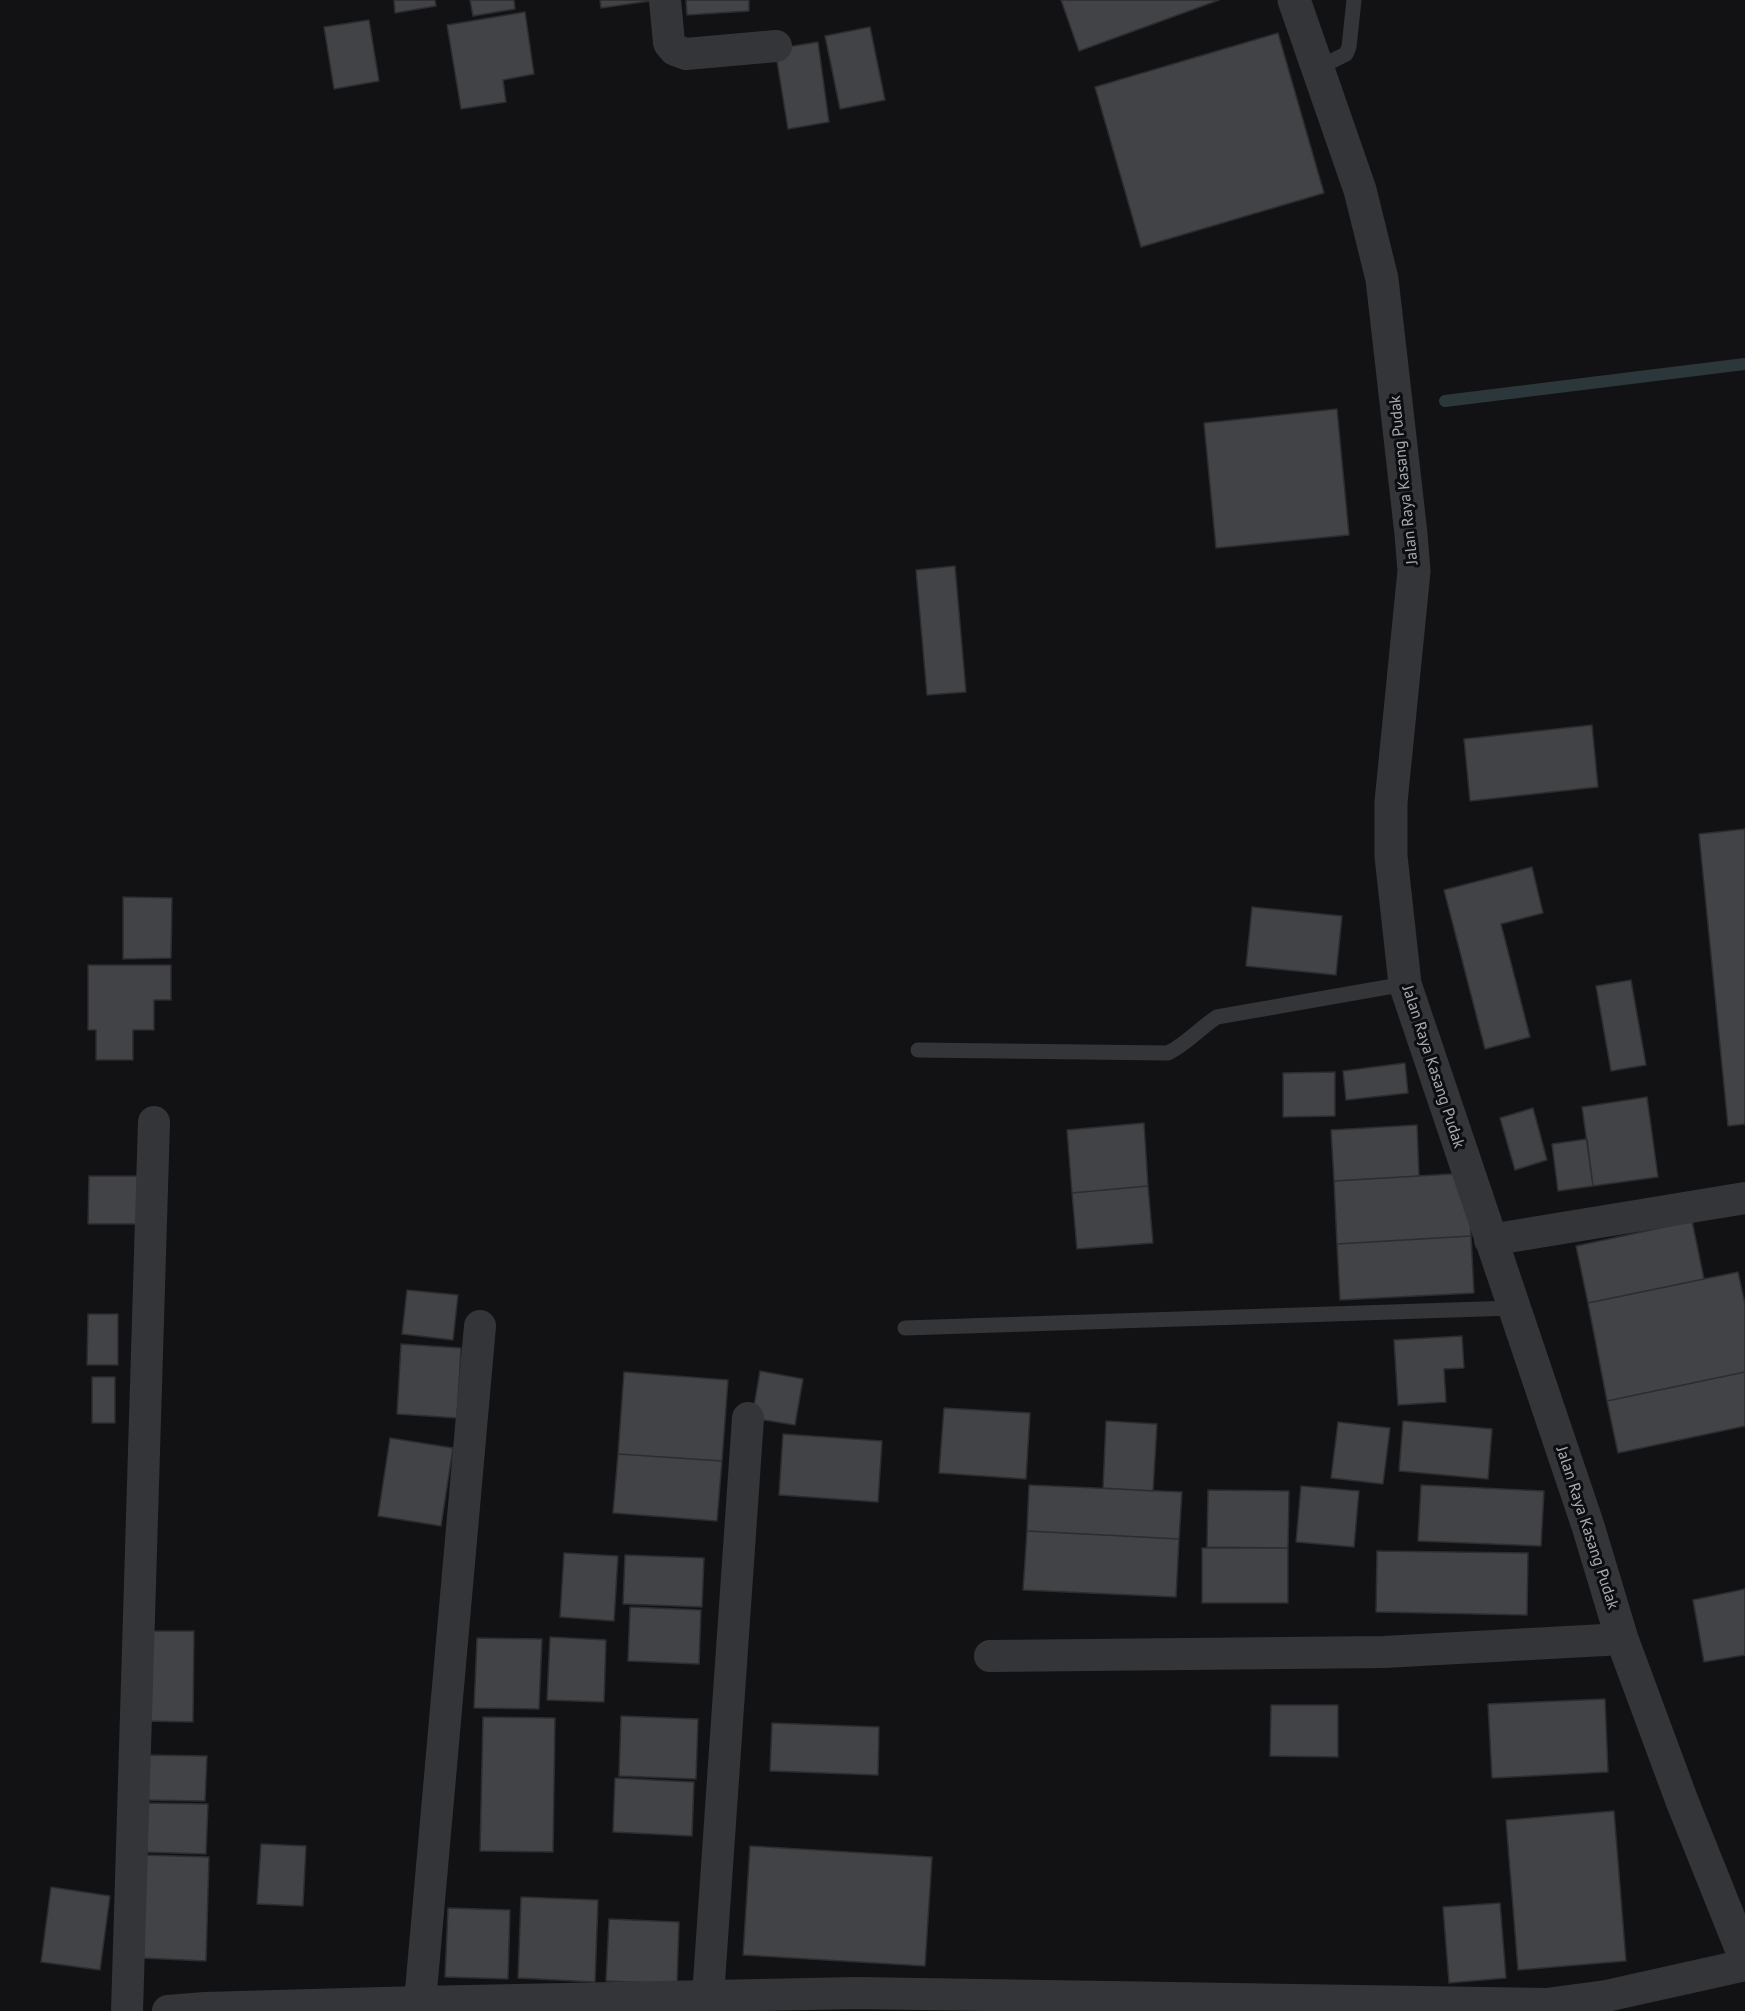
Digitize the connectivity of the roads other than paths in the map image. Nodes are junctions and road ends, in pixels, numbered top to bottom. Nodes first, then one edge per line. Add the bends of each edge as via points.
1 (665, 0) edge
2 (1294, 0) edge
3 (1354, 0) edge
4 (776, 46) dead end
5 (1318, 68) junction
6 (1405, 984) junction
7 (918, 1050) dead end
8 (154, 1122) dead end
9 (1745, 1198) edge
10 (1490, 1240) junction
11 (1513, 1308) junction
12 (480, 1326) dead end
13 (905, 1328) dead end
14 (748, 1418) dead end
15 (1622, 1639) junction
16 (990, 1656) dead end
17 (1745, 1958) edge
18 (1745, 1965) edge
19 (708, 1996) junction
20 (420, 2002) junction
21 (858, 2002) edge
22 (127, 2011) edge
23 (168, 2011) edge

1 - 4 street via 669,43 675,50 686,54
2 - 5 street, Jalan Raya Kasang Pudak
3 - 5 lane via 1346,54
5 - 6 street, Jalan Raya Kasang Pudak via 1360,190 1382,279 1411,534 1414,571 1391,813 1391,856
6 - 7 lane via 1217,1017 1168,1053
6 - 10 street, Jalan Raya Kasang Pudak
8 - 22 street
9 - 10 street
10 - 11 street, Jalan Raya Kasang Pudak
11 - 13 lane
11 - 15 street, Jalan Raya Kasang Pudak via 1588,1526
12 - 20 street
14 - 19 street
15 - 16 street via 1384,1652
15 - 17 street, Jalan Raya Kasang Pudak
18 - 21 street via 1606,1996 1546,2004
19 - 20 street
19 - 21 street
20 - 23 street

